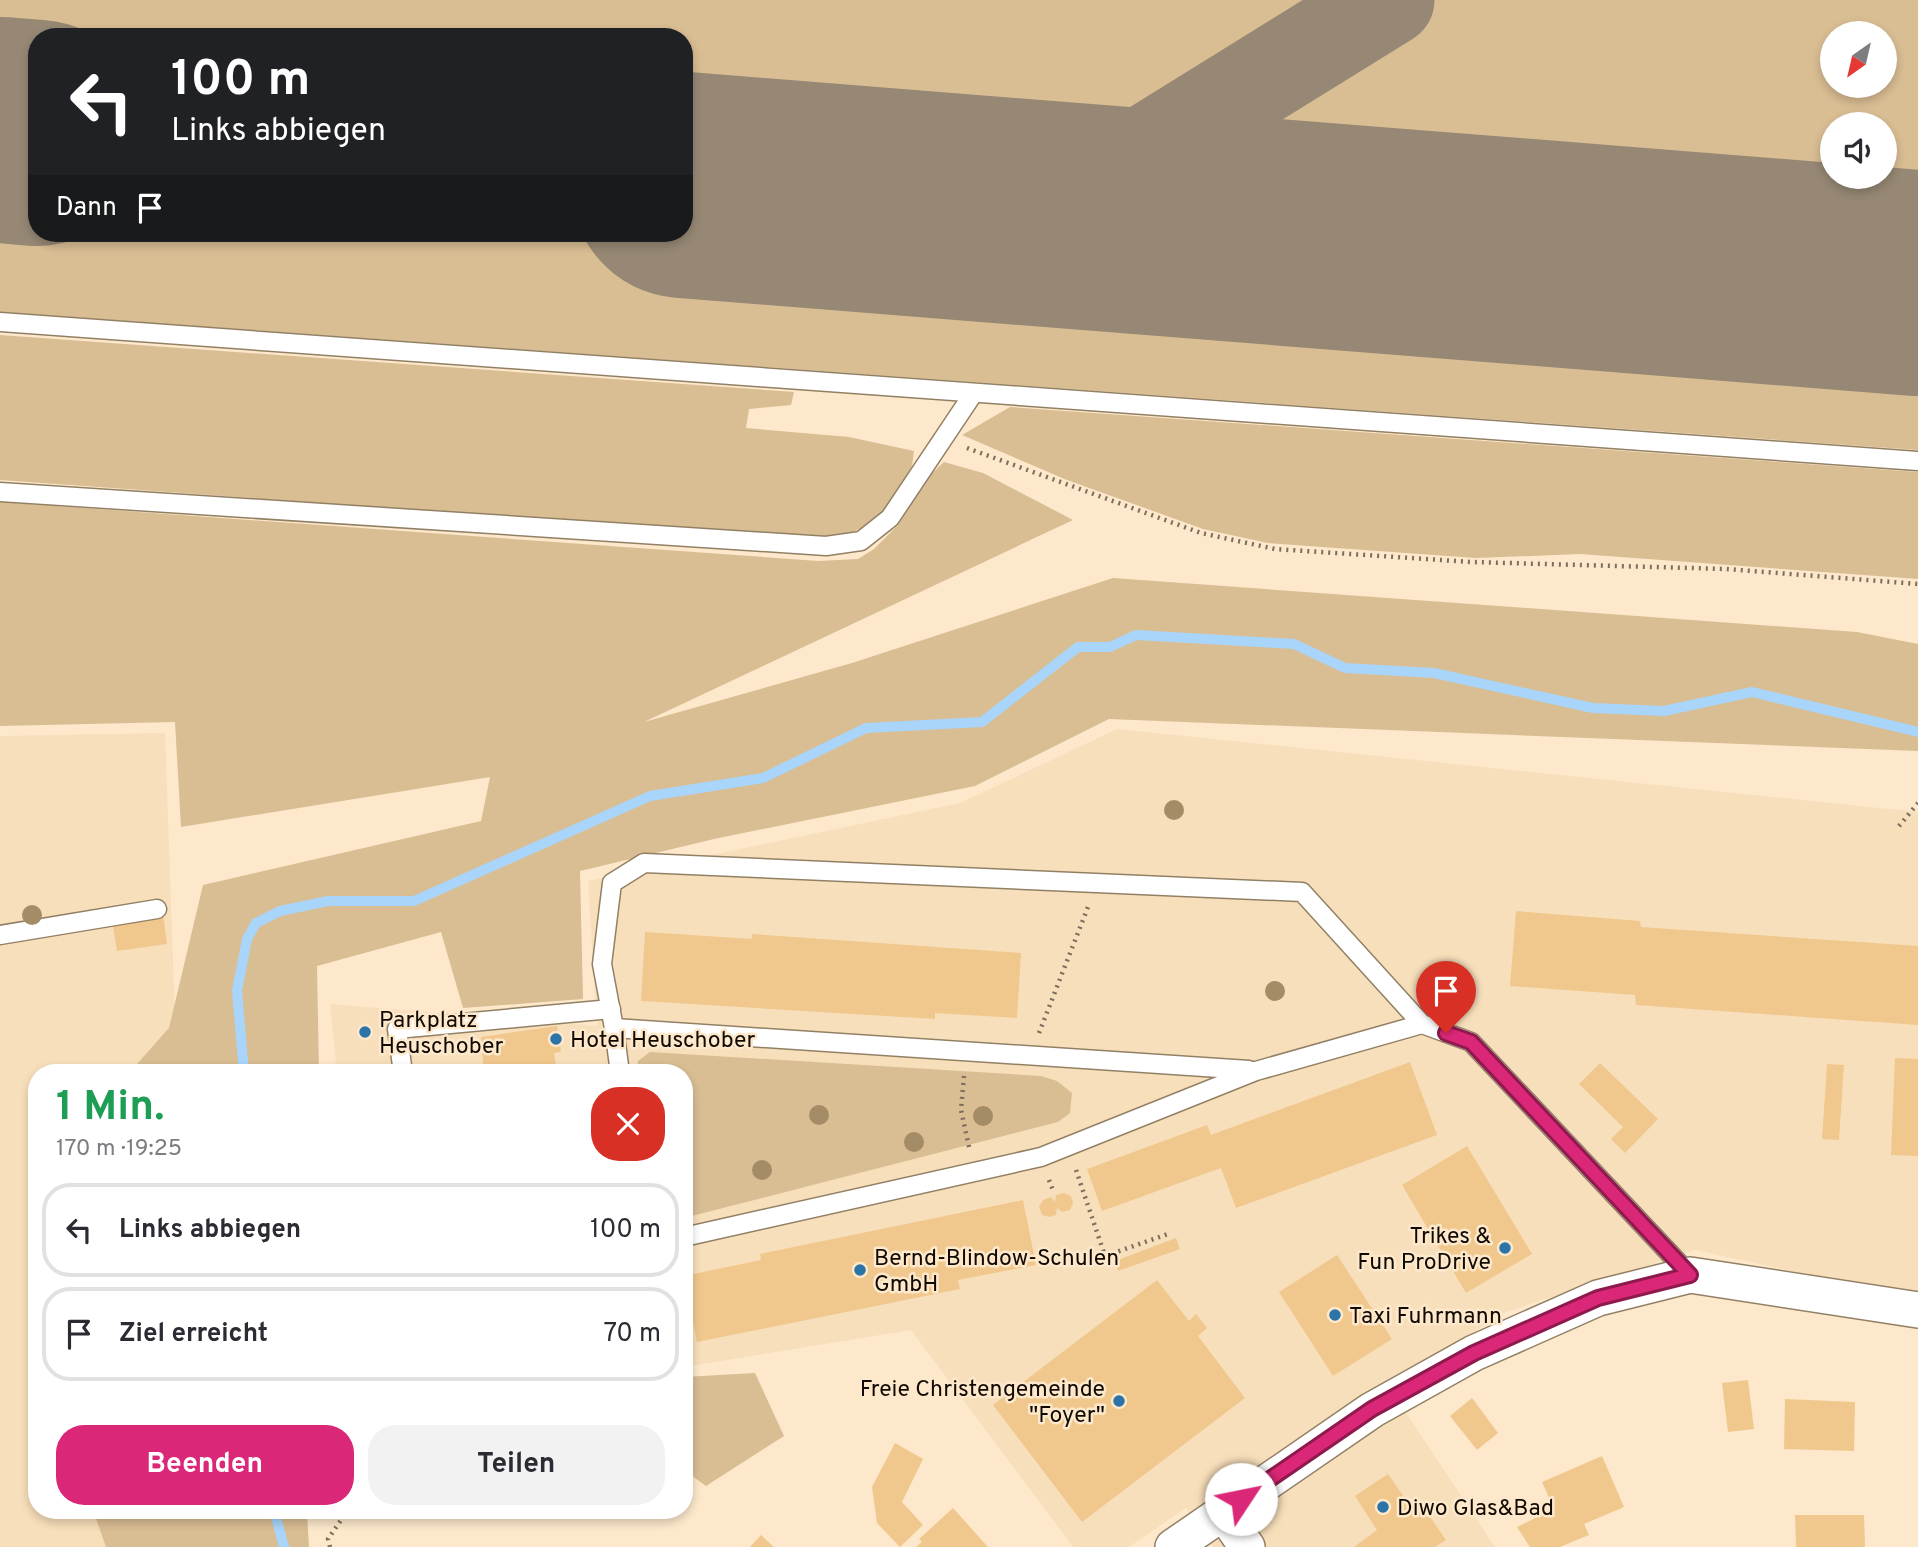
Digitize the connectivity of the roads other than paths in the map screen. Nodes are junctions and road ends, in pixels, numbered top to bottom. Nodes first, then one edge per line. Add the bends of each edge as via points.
1 (0, 322) edge
2 (973, 394) junction
3 (1918, 461) edge
4 (0, 492) edge
5 (157, 909) dead end
6 (0, 935) edge
7 (611, 1009) junction
8 (1422, 1024) junction
9 (614, 1028) junction
10 (401, 1064) edge
11 (619, 1064) edge
12 (1256, 1071) junction
13 (693, 1235) edge
14 (1690, 1275) junction
15 (1918, 1310) edge
16 (1223, 1512) junction
17 (1173, 1547) edge
18 (1247, 1547) edge

1 - 2 lane
2 - 3 lane
2 - 4 lane via 890,518 861,541 826,546
5 - 6 lane
7 - 8 lane via 602,964 612,883 644,863 1301,892
7 - 9 lane
7 - 10 lane via 397,1029
8 - 12 lane
8 - 14 lane via 1471,1042
9 - 11 lane
9 - 12 lane
12 - 13 lane via 1041,1157
14 - 15 street
14 - 16 street via 1598,1298 1474,1353 1372,1409
16 - 17 street
16 - 18 street

